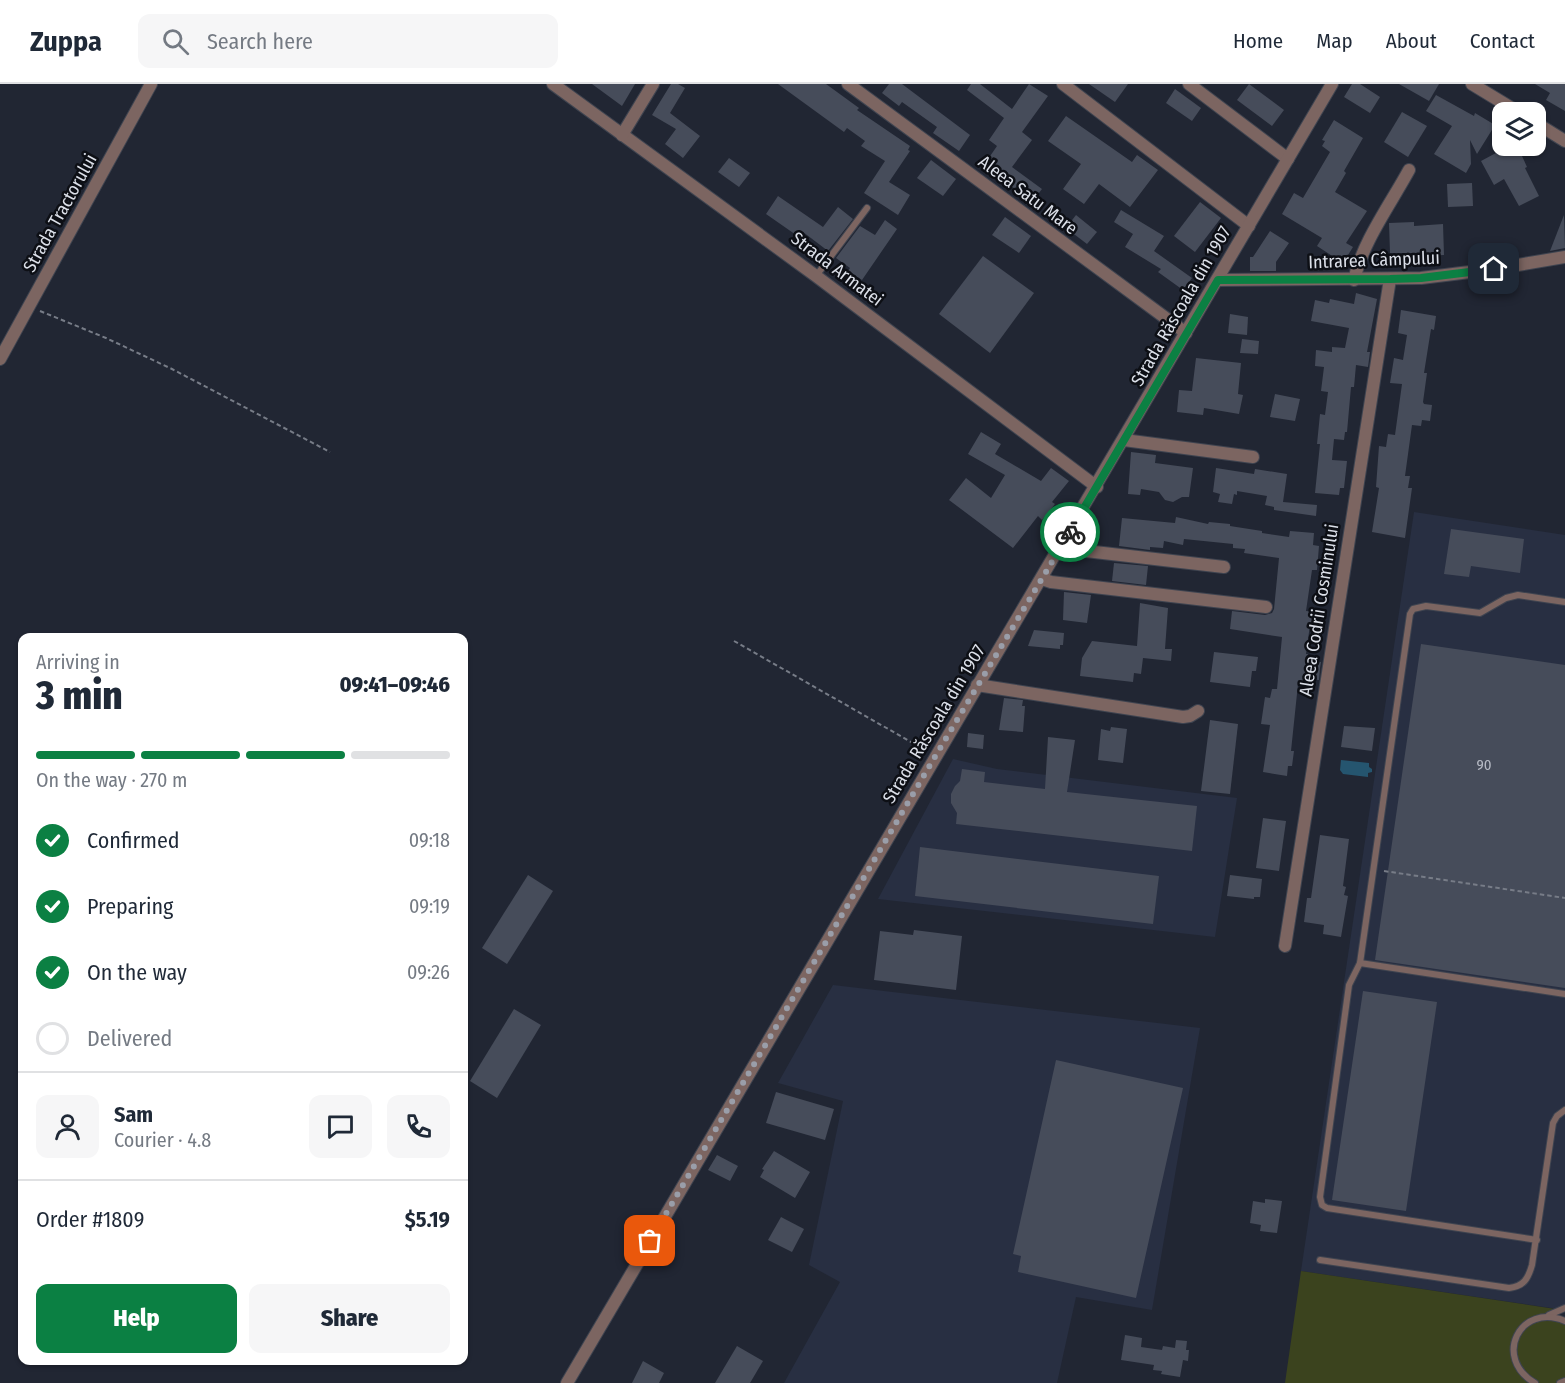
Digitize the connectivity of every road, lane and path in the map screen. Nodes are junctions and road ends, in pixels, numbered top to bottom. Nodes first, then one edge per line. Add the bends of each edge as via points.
1 (151, 84) edge
2 (553, 84) edge
3 (653, 84) edge
4 (848, 84) edge
5 (1063, 84) edge
6 (1189, 84) edge
7 (1332, 84) edge
8 (1472, 84) edge
9 (1502, 102) edge
10 (1546, 129) edge
11 (622, 135) junction
12 (1565, 141) edge
13 (1288, 159) junction
14 (1409, 170) dead end
15 (867, 208) dead end
16 (1249, 226) junction
17 (1565, 257) edge
18 (816, 276) junction
19 (1390, 279) junction
20 (1218, 280) junction
21 (1354, 280) junction
22 (29, 307) junction
23 (1186, 333) junction
24 (0, 358) edge
25 (1124, 440) junction
26 (330, 452) dead end
27 (1253, 457) dead end
28 (1096, 487) junction
29 (1060, 548) junction
30 (1224, 567) dead end
31 (1042, 579) junction
32 (1565, 602) edge
33 (1266, 607) dead end
34 (734, 641) dead end
35 (977, 685) junction
36 (1198, 711) dead end
37 (936, 755) junction
38 (1373, 869) junction
39 (1565, 898) edge
40 (1285, 946) dead end
41 (1360, 963) junction
42 (1565, 994) edge
43 (1565, 1110) edge
44 (1537, 1240) junction
45 (1320, 1260) dead end
46 (1565, 1308) edge
47 (1547, 1316) junction
48 (1565, 1321) edge
49 (567, 1383) edge
50 (1535, 1383) edge

1 - 22 street, Strada Tractorului
2 - 11 street, Strada Armatei
3 - 11 street
4 - 23 street, Aleea Satu Mare
5 - 16 street
6 - 13 street
7 - 13 street, Strada Răscoala din 1907
8 - 9 street
10 - 12 street
11 - 18 street, Strada Armatei
13 - 16 street, Strada Răscoala din 1907
14 - 21 street via 1365,250
15 - 18 lane
16 - 20 street, Strada Răscoala din 1907
17 - 19 street, Intrarea Câmpului via 1462,274
18 - 28 street, Strada Armatei
19 - 21 street, Intrarea Câmpului
19 - 40 street, Aleea Codrii Cosminului
20 - 21 street, Intrarea Câmpului
20 - 23 street, Strada Răscoala din 1907
22 - 24 street, Strada Tractorului
22 - 26 path via 171,369
23 - 25 street, Strada Răscoala din 1907
25 - 27 street
25 - 28 street, Strada Răscoala din 1907
28 - 29 street, Strada Răscoala din 1907
29 - 30 street
29 - 31 street, Strada Răscoala din 1907
31 - 33 street
31 - 35 street, Strada Răscoala din 1907
32 - 38 lane via 1518,595 1480,613 1426,606 1413,609
34 - 37 path
35 - 36 street via 1184,717
35 - 37 street, Strada Răscoala din 1907
37 - 49 street, Strada Răscoala din 1907
38 - 39 path
38 - 41 lane
41 - 42 lane
41 - 44 lane via 1349,985 1320,1202 1327,1208
43 - 44 lane via 1553,1123
44 - 45 lane via 1533,1265 1525,1282 1509,1288
46 - 47 lane
47 - 48 lane
47 - 50 lane via 1525,1324 1513,1345 1517,1368

